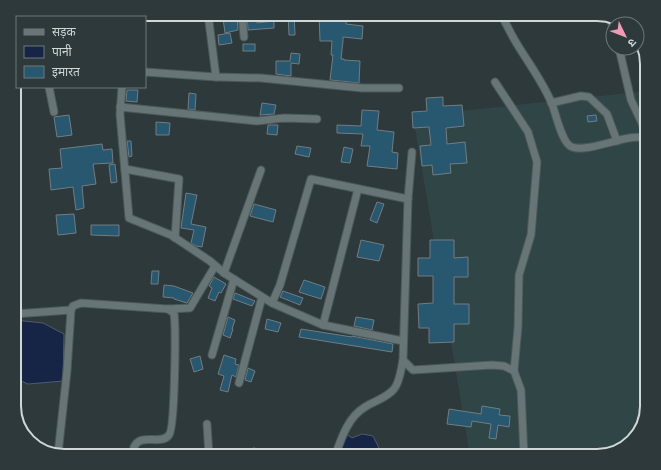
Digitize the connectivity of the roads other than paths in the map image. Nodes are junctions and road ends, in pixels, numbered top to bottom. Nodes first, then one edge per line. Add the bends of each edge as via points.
1 (209, 21) edge
2 (243, 21) edge
3 (505, 21) edge
4 (244, 37) dead end
5 (621, 56) edge
6 (146, 72) edge
7 (216, 78) junction
8 (495, 82) dead end
9 (49, 88) edge
10 (122, 88) edge
11 (399, 88) dead end
12 (551, 103) junction
13 (120, 107) junction
14 (54, 112) dead end
15 (640, 117) edge
16 (317, 119) dead end
17 (640, 138) edge
18 (617, 141) junction
19 (412, 152) dead end
20 (125, 169) junction
21 (261, 170) dead end
22 (358, 188) junction
23 (408, 199) junction
24 (175, 238) junction
25 (215, 266) junction
26 (224, 273) junction
27 (234, 279) junction
28 (262, 297) junction
29 (272, 303) junction
30 (168, 309) junction
31 (71, 310) junction
32 (21, 314) edge
33 (323, 325) junction
34 (403, 341) junction
35 (212, 355) dead end
36 (403, 360) junction
37 (514, 371) junction
38 (239, 383) dead end
39 (207, 424) dead end
40 (59, 448) edge
41 (134, 449) edge
42 (209, 449) edge
43 (337, 449) edge
44 (524, 449) edge

1 - 7 street
2 - 4 street
3 - 12 street
5 - 15 street via 631,100
6 - 7 street
7 - 11 street via 261,78 362,88
8 - 37 street via 528,132 537,162 531,235 519,276
9 - 14 street
10 - 13 street
12 - 18 street via 581,96 589,97 607,114
12 - 18 street via 562,134 570,147 585,148
13 - 16 street via 257,121 284,118
13 - 20 street
17 - 18 street
19 - 23 street
20 - 24 street via 129,218
20 - 24 street via 179,179
21 - 26 street
22 - 23 street
22 - 29 street via 310,179 280,285
22 - 33 street
23 - 34 street
24 - 25 street
25 - 26 street
25 - 30 street via 190,308
26 - 27 street
27 - 28 street
27 - 35 street
28 - 29 street
28 - 38 street
29 - 33 street
30 - 31 street via 81,303 73,306
30 - 41 street via 174,313 175,318 175,366 170,434 163,439 139,441
31 - 32 street
31 - 40 street
33 - 34 street
34 - 36 street
36 - 37 street via 413,370 492,365 504,366
36 - 43 street via 395,387 357,414 342,436
37 - 44 street via 521,390
39 - 42 street

